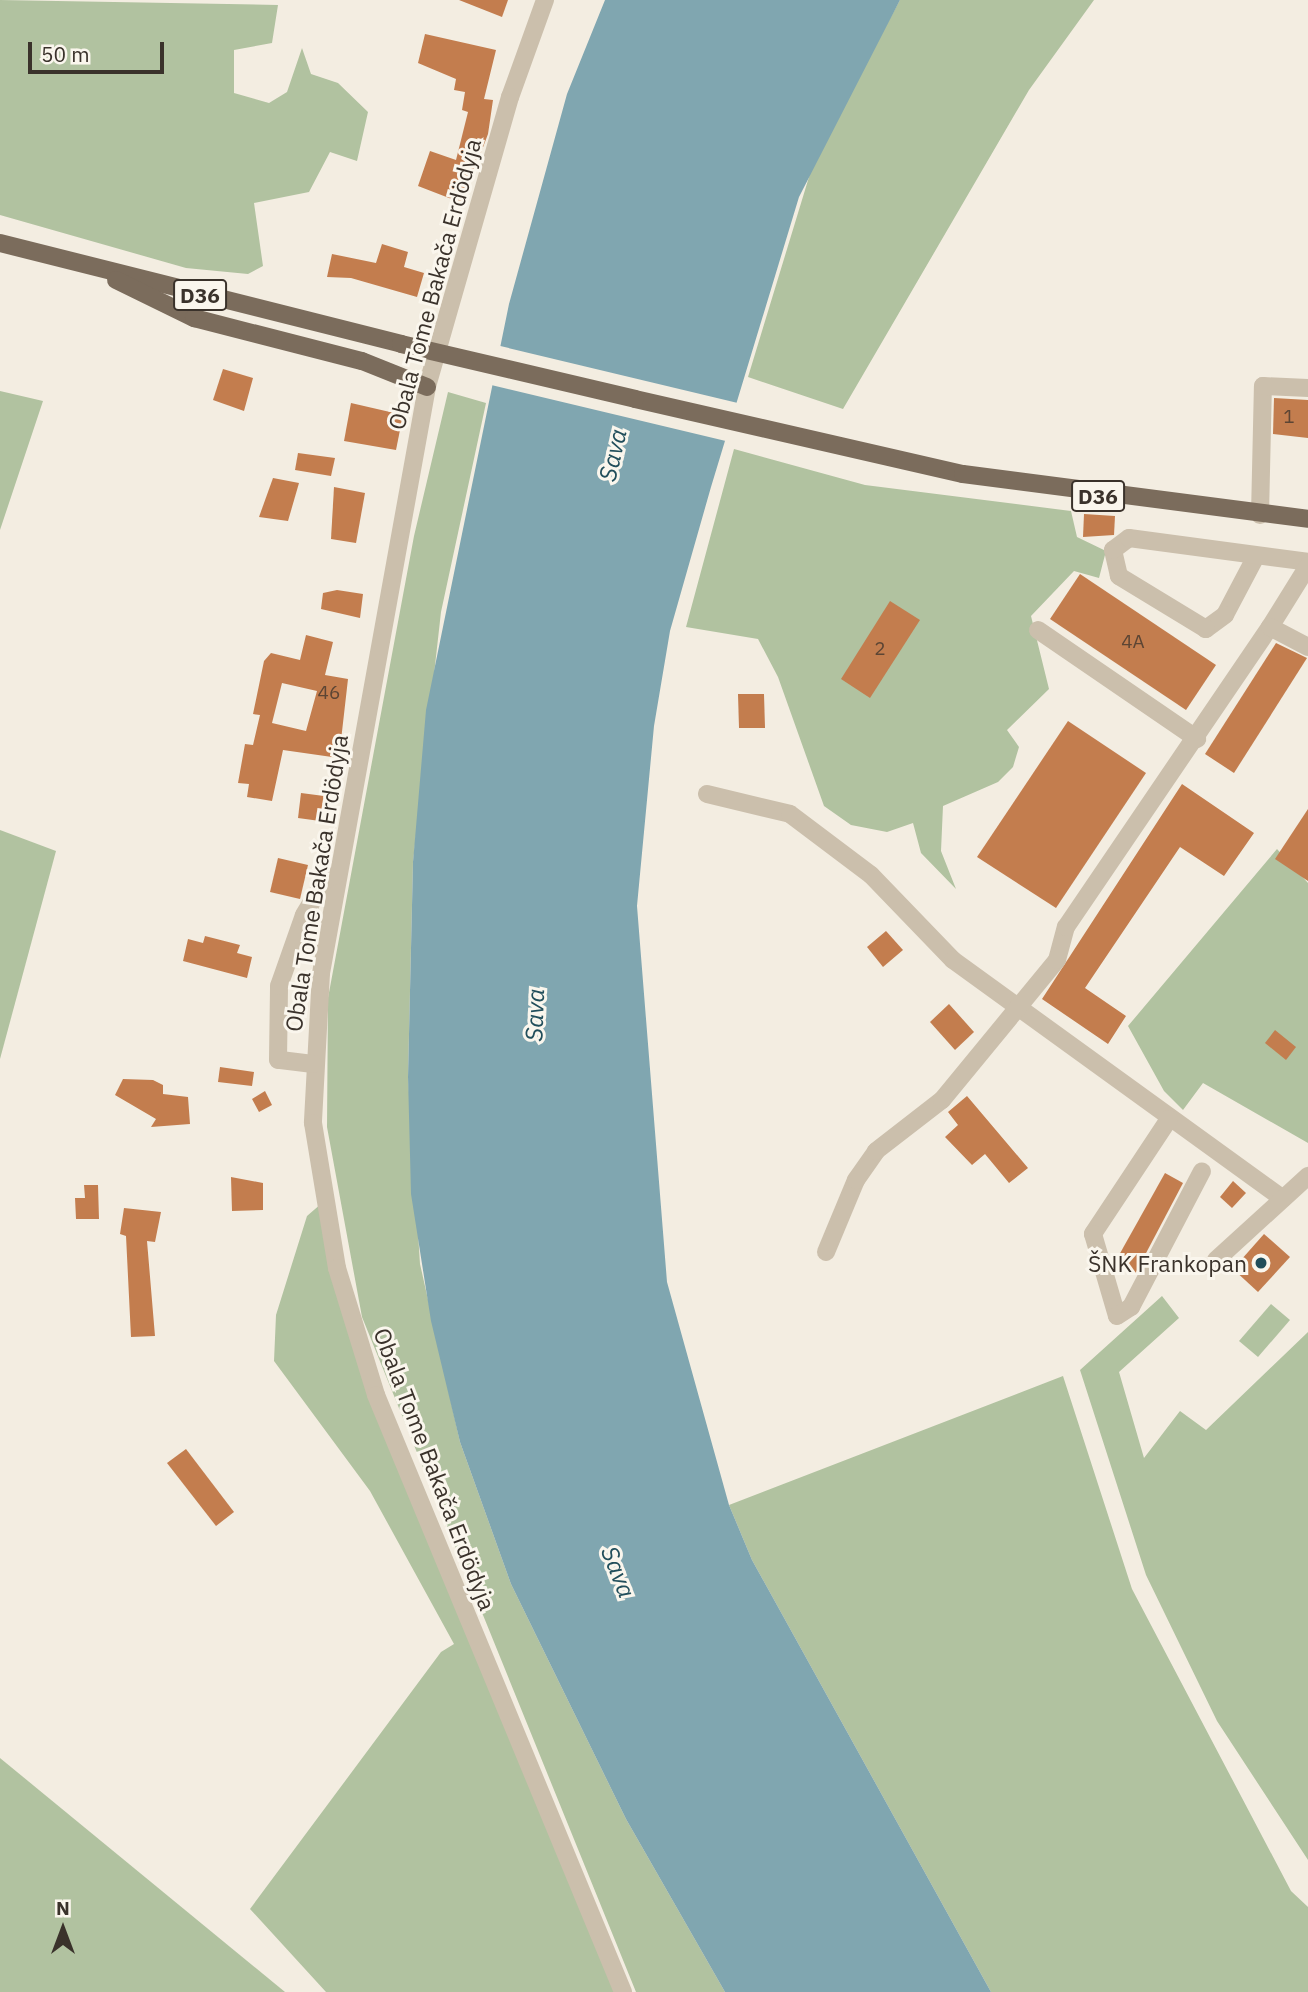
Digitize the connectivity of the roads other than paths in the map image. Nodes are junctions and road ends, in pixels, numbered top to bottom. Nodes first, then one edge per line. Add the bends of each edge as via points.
1 (545, 0) edge
2 (0, 243) edge
3 (101, 271) junction
4 (427, 387) junction
5 (1308, 388) edge
6 (1260, 515) junction
7 (1308, 519) edge
8 (1255, 558) junction
9 (1308, 564) edge
10 (1270, 626) junction
11 (1038, 630) dead end
12 (1308, 647) edge
13 (1197, 739) junction
14 (707, 794) dead end
15 (338, 874) junction
16 (1022, 1007) junction
17 (313, 1064) junction
18 (1169, 1119) junction
19 (1202, 1171) dead end
20 (1308, 1176) edge
21 (1283, 1199) junction
22 (827, 1252) dead end
23 (1216, 1260) dead end
24 (623, 1992) edge

1 - 4 street, Obala Tome Bakača Erdödyja via 506,109
2 - 3 main road, D36
3 - 4 main road via 194,318 362,361
3 - 6 main road, D36, bridge via 890,459 1033,487
4 - 15 street, Obala Tome Bakača Erdödyja
5 - 6 street via 1263,386
6 - 7 main road, D36
8 - 8 street via 1225,615 1206,629 1119,576 1114,550 1129,538
8 - 9 street
9 - 10 street
10 - 12 street
10 - 13 street
11 - 13 street
13 - 16 street via 1066,928 1057,961
14 - 16 street via 790,814 872,875 953,961
15 - 17 street, Obala Tome Bakača Erdödyja
15 - 17 street via 325,880 304,915 279,986 278,1060
16 - 18 street
16 - 22 street via 943,1100 876,1151 856,1180
17 - 24 street, Obala Tome Bakača Erdödyja via 320,1180 363,1359
18 - 19 street via 1093,1234 1117,1316 1131,1307
18 - 21 street
20 - 21 street
21 - 23 street

